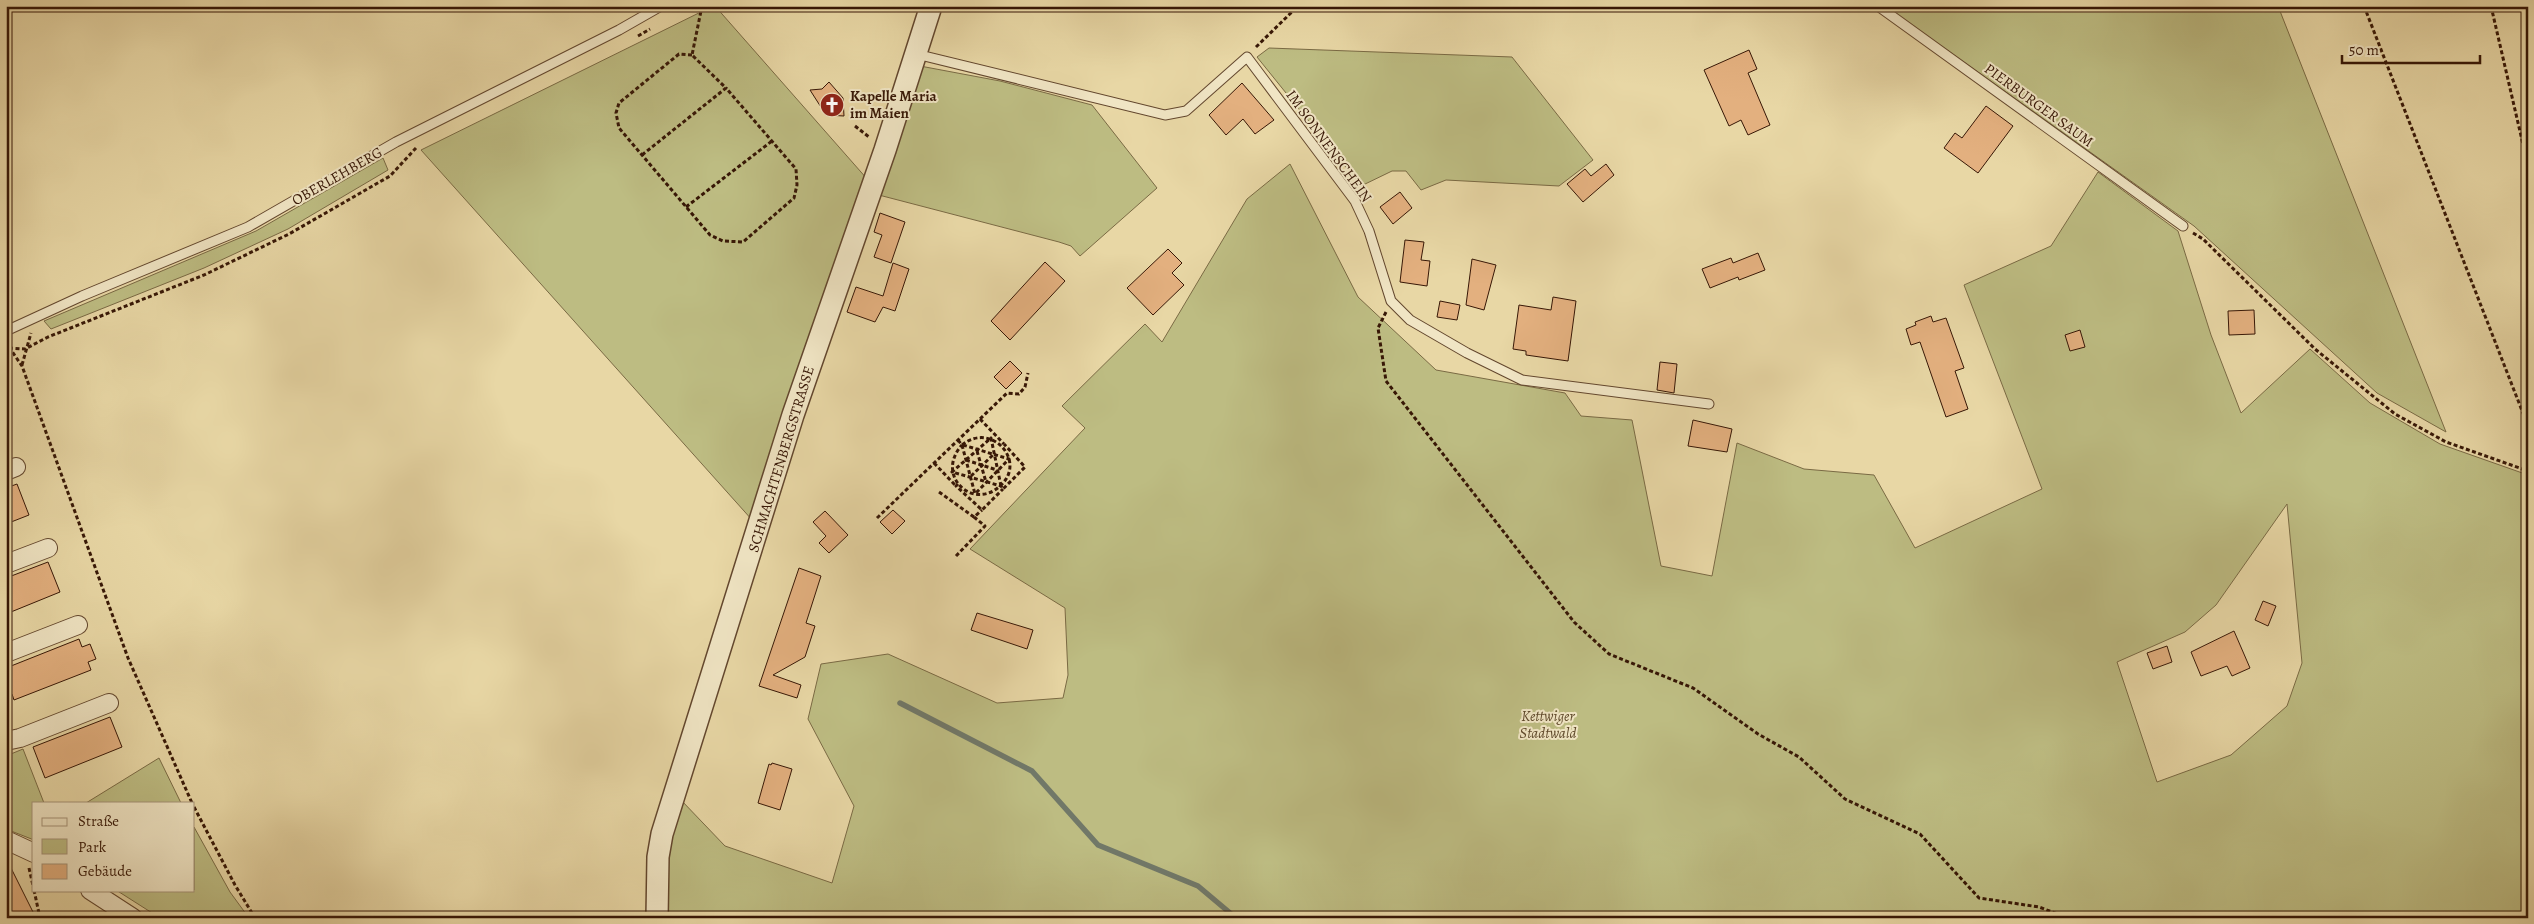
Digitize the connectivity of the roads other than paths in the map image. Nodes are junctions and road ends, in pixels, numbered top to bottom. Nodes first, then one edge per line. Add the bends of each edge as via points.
1 (661, 6) edge
2 (931, 6) edge
3 (1878, 6) edge
4 (916, 54) junction
5 (2182, 226) road end
6 (6, 331) edge
7 (1709, 404) dead end
8 (48, 548) dead end
9 (6, 564) edge
10 (78, 625) dead end
11 (6, 654) edge
12 (109, 702) dead end
13 (6, 741) edge
14 (6, 840) edge
15 (32, 852) edge
16 (93, 892) edge
17 (133, 918) edge
18 (657, 918) edge

1 - 6 lane, OBERLEHBERG via 396,142 248,227
2 - 4 street, SCHMACHTENBERGSTRASSE
3 - 5 lane, PIERBURGER SAUM
4 - 7 lane, IM SONNENSCHEIN via 1164,115 1186,111 1246,57 1355,201 1369,231 1391,301 1410,320 1522,380
4 - 18 street, SCHMACHTENBERGSTRASSE via 793,415 662,834 658,857
8 - 9 street
10 - 11 street
12 - 13 street
14 - 15 street
16 - 17 street

